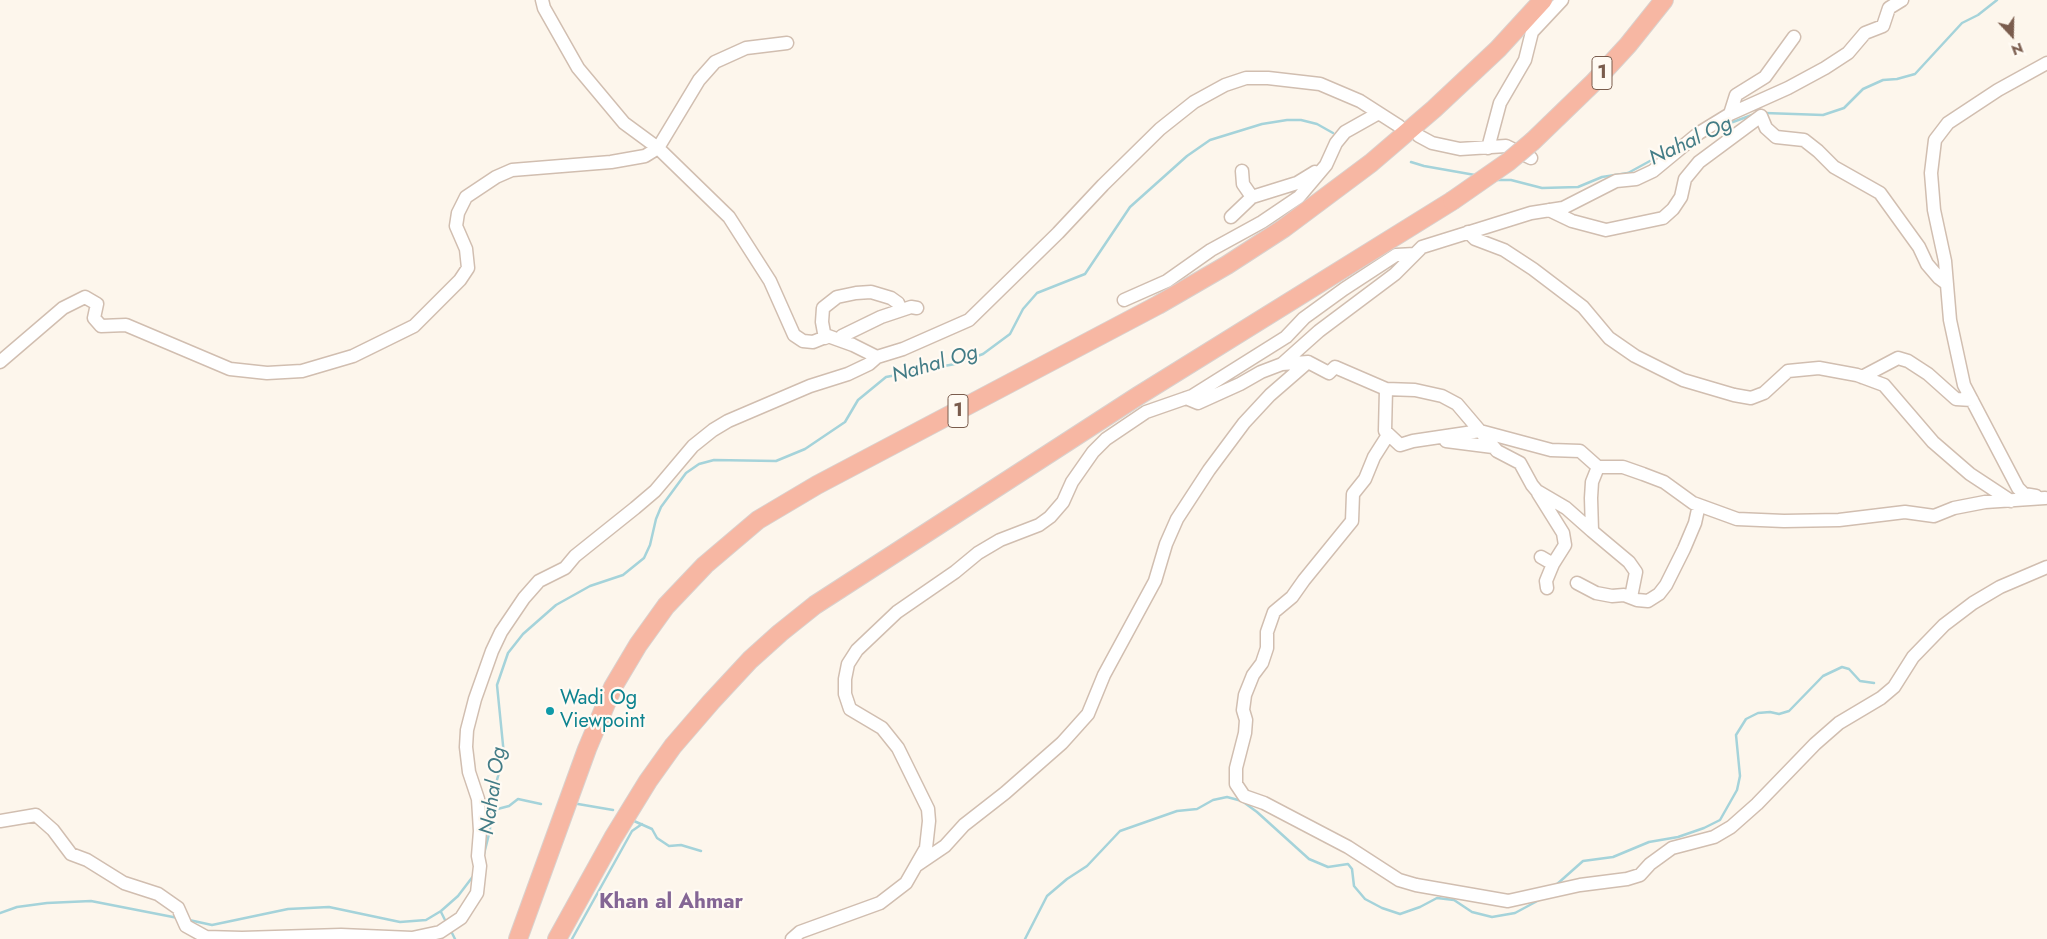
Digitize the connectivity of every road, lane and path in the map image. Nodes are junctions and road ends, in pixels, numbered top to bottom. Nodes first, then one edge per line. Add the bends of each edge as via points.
1 (542, 0) edge
2 (1543, 0) edge
3 (1562, 0) edge
4 (1664, 0) edge
5 (1902, 0) edge
6 (1794, 37) dead end
7 (786, 43) dead end
8 (2047, 62) edge
9 (1377, 114) junction
10 (1730, 114) junction
11 (1399, 126) dead end
12 (1418, 136) dead end
13 (658, 148) junction
14 (1488, 148) junction
15 (1532, 149) junction
16 (1326, 165) junction
17 (1242, 171) dead end
18 (1252, 197) junction
19 (1549, 210) junction
20 (1230, 217) dead end
21 (1468, 232) junction
22 (1415, 254) junction
23 (1947, 284) junction
24 (1124, 300) dead end
25 (917, 308) dead end
26 (901, 310) junction
27 (825, 338) junction
28 (840, 340) junction
29 (877, 357) junction
30 (0, 362) edge
31 (1308, 362) junction
32 (1282, 364) junction
33 (1862, 377) junction
34 (1386, 389) junction
35 (1186, 398) junction
36 (1972, 400) junction
37 (1480, 432) junction
38 (1388, 435) junction
39 (1431, 439) junction
40 (1493, 447) junction
41 (1598, 467) junction
42 (1537, 491) junction
43 (2046, 498) edge
44 (2012, 500) junction
45 (1700, 505) junction
46 (1592, 531) junction
47 (1541, 557) dead end
48 (1553, 564) junction
49 (2047, 567) edge
50 (1577, 583) dead end
51 (1547, 588) dead end
52 (1631, 597) junction
53 (0, 821) edge
54 (917, 865) junction
55 (518, 939) edge
56 (557, 939) edge
57 (792, 939) edge

1 - 13 street via 578,68 624,123
2 - 55 highway, 1 via 1498,49 1434,109 1371,163 1276,233 1158,305 817,484 758,520 729,543 666,606 613,687
3 - 14 street via 1532,32 1525,60 1500,103
4 - 15 highway, 1 via 1628,45
5 - 10 street via 1889,8 1883,26 1865,33 1848,53 1788,88
6 - 10 street via 1765,77 1736,95
7 - 13 street via 746,48 715,62 699,80
8 - 23 street via 1970,108 1948,124 1935,140 1931,173 1934,210
9 - 11 street
9 - 16 street via 1345,132
9 - 29 street via 1360,102 1320,84 1246,78 1225,85 1194,102 1160,130 969,320
10 - 19 street via 1699,133 1653,171 1636,179 1616,182 1563,208
12 - 14 street via 1432,143 1460,149
13 - 27 street via 729,217 770,282 794,335 804,342
13 - 30 street via 631,160 512,170 466,197 458,212 456,226 466,249 468,268 460,280 414,326 353,356 302,371 266,373 230,369 126,325 101,326 94,318 97,304 84,297 63,308
14 - 15 street
15 - 56 highway, 1, bridge via 1138,396 823,600 780,633 750,660 673,746 613,838
16 - 18 street via 1297,183
16 - 24 street via 1298,197 1262,222 1166,281
17 - 18 street via 1243,184
18 - 20 street
19 - 21 street
19 - 23 street via 1572,221 1606,230 1663,218 1681,198 1685,179 1699,162 1761,116 1766,128 1776,137 1804,140 1834,167 1880,193 1919,246 1928,264
21 - 22 street via 1422,247
21 - 33 street via 1475,240 1504,250 1533,269 1582,307 1609,338 1635,356 1683,380 1751,398 1764,393 1788,371 1819,368
22 - 32 street via 1395,274 1319,331
22 - 35 street via 1396,255 1304,318 1286,337
23 - 36 street via 1957,357 1964,385
25 - 26 street
26 - 27 street via 891,298 871,292 837,297 824,308
26 - 28 street via 842,336
27 - 28 street
28 - 29 street
29 - 53 street via 848,374 810,386 713,430 686,453 641,504 575,556 565,568 539,581 524,598 492,651 467,730 469,772 478,798 480,830 477,893 461,918 440,932 412,938 341,935 206,937 186,926 178,908 158,894 124,883 87,860 70,854 53,830 36,815
31 - 32 street
31 - 34 street via 1329,373 1335,367
31 - 54 street via 1244,423 1176,519 1155,581 1104,675 1088,714 1062,743 945,846
32 - 35 street via 1198,403
33 - 36 street via 1898,358 1928,374 1956,399
33 - 44 street via 1884,385 1933,442 1970,474
34 - 37 street via 1415,390 1442,396 1457,404
34 - 38 street via 1385,432
35 - 54 street via 1146,412 1106,439 1093,452 1050,518 978,552 897,612 857,650 848,664 845,694 850,709 882,728 892,740 928,810 928,838
36 - 43 street via 2018,488 2024,494
37 - 39 street
37 - 40 street
37 - 41 street via 1551,450 1580,451
38 - 39 street via 1400,445
38 - 49 street via 1353,494 1352,521 1292,597 1274,612 1267,632 1268,648 1245,695 1245,733 1236,768 1236,784 1244,796 1264,803 1348,847 1400,880 1416,884 1508,901 1640,875 1672,848 1714,837 1731,827 1839,723 1894,687 1913,657 1944,625 2000,587
39 - 40 street
40 - 42 street via 1520,463
41 - 45 street via 1623,467 1643,474 1664,482
41 - 46 street via 1592,482
42 - 46 street via 1566,508
42 - 48 street via 1563,533 1566,545
43 - 44 street
44 - 45 street via 1954,508 1934,516 1905,512 1839,520 1784,522 1737,519
45 - 52 street via 1666,586 1648,601
46 - 52 street via 1629,562 1636,572
47 - 48 street
48 - 51 street via 1546,581
50 - 52 street via 1596,594
54 - 57 street via 906,883 880,904 800,932

